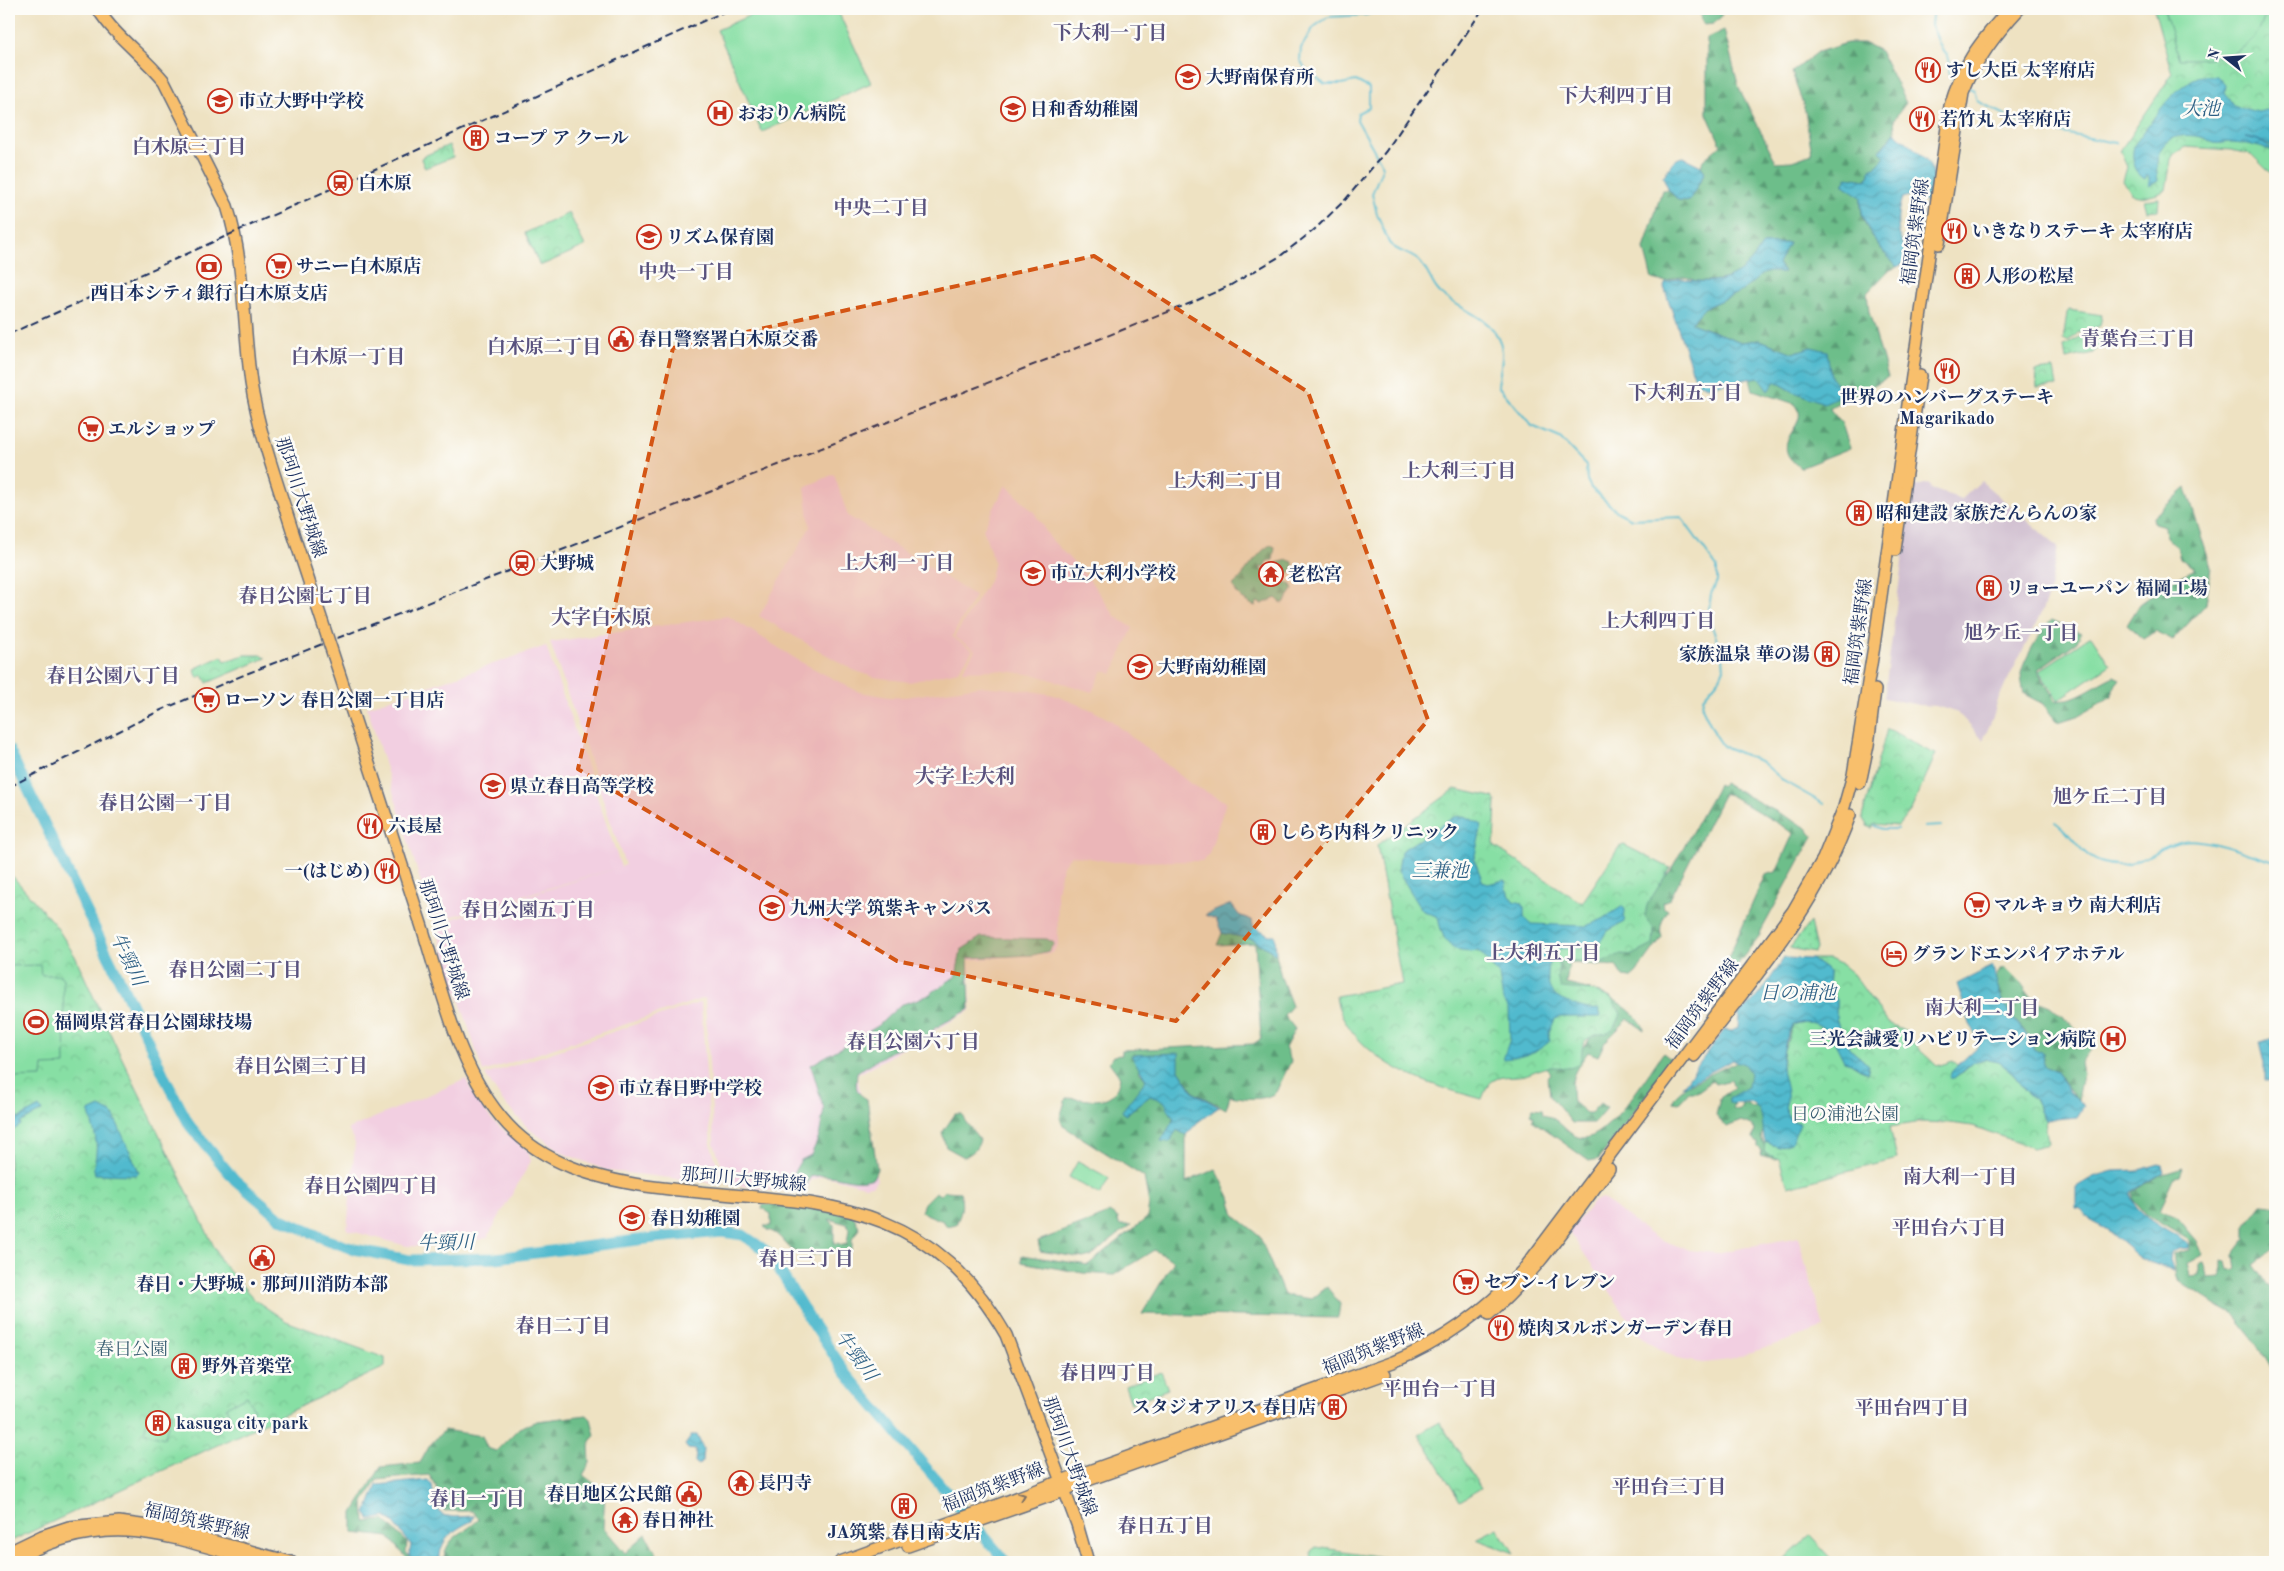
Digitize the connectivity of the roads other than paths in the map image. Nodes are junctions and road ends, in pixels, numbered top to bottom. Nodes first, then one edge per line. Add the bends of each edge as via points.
1 (98, 9) edge
2 (2009, 9) edge
3 (2019, 9) edge
4 (1848, 808) junction
5 (1062, 1486) junction
6 (960, 1523) junction
7 (9, 1552) edge
8 (9, 1562) edge
9 (260, 1562) edge
10 (291, 1562) edge
11 (840, 1562) edge
12 (862, 1562) edge
13 (1088, 1562) edge

1 - 5 main road, 那珂川大野城線, bridge via 108,25 164,80 227,206 237,248 255,403 293,533 452,1020 472,1072 493,1105 525,1141 565,1165 591,1175 684,1191 810,1202 847,1210 903,1230 924,1242 970,1282 995,1315 1006,1335
2 - 4 main road, 福岡筑紫野線 via 1985,35 1964,67 1950,106
3 - 4 main road, 福岡筑紫野線 via 1983,52 1971,72 1959,110 1868,745
4 - 5 main road, 福岡筑紫野線 via 1826,872 1798,918 1546,1255 1511,1295 1477,1324 1436,1351 1396,1370 1077,1484
5 - 6 main road, 福岡筑紫野線
5 - 13 main road, 那珂川大野城線
6 - 11 main road, 福岡筑紫野線
6 - 12 main road, 福岡筑紫野線
7 - 10 main road, 福岡筑紫野線 via 69,1527 119,1522 163,1528
8 - 9 main road, 福岡筑紫野線 via 63,1539 125,1531 160,1536

